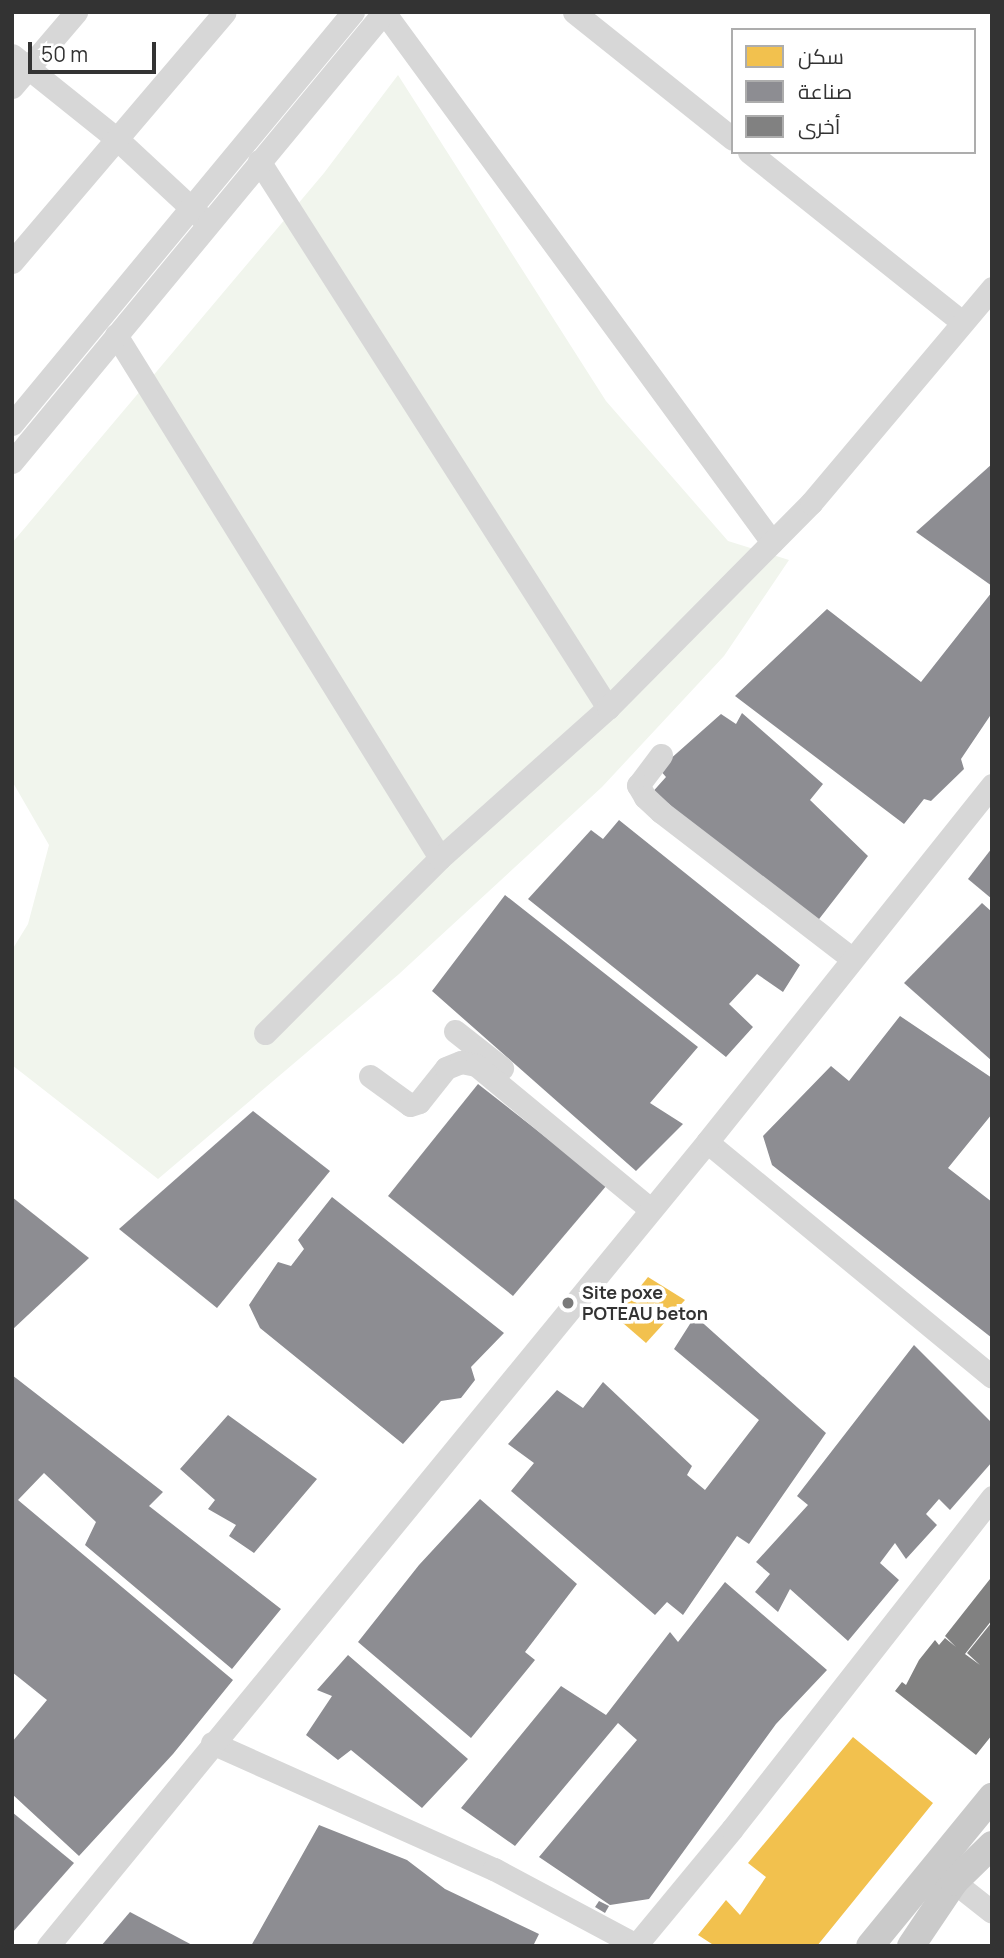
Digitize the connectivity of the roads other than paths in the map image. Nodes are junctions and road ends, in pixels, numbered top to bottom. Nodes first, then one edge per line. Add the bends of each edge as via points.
1 (76, 12) edge
2 (225, 12) edge
3 (353, 12) edge
4 (384, 12) edge
5 (574, 12) edge
6 (20, 61) edge
7 (12, 87) edge
8 (731, 137) edge
9 (117, 139) junction
10 (752, 154) edge
11 (259, 161) junction
12 (199, 216) junction
13 (12, 262) edge
14 (992, 288) edge
15 (962, 322) junction
16 (116, 335) junction
17 (12, 424) edge
18 (12, 462) edge
19 (772, 542) junction
20 (608, 708) junction
21 (661, 755) dead end
22 (992, 785) edge
23 (440, 858) junction
24 (851, 958) junction
25 (455, 1031) dead end
26 (265, 1033) dead end
27 (370, 1076) dead end
28 (707, 1142) junction
29 (656, 1204) junction
30 (992, 1377) edge
31 (992, 1497) edge
32 (212, 1742) junction
33 (992, 1797) edge
34 (992, 1845) edge
35 (954, 1882) junction
36 (992, 1912) edge
37 (637, 1945) edge
38 (48, 1946) edge
39 (870, 1946) edge
40 (911, 1946) edge

1 - 6 street
2 - 9 street
3 - 12 street
4 - 11 street
4 - 19 street
5 - 8 street
6 - 7 street
6 - 9 street
9 - 12 street
9 - 13 street
10 - 15 street
11 - 12 street
11 - 20 street
12 - 16 street
12 - 17 street
14 - 15 street
15 - 19 street via 811,503
16 - 18 street
16 - 23 street
19 - 20 street
20 - 23 street
21 - 24 street via 638,785 645,797
22 - 24 street
23 - 26 street
24 - 28 street
25 - 29 street
27 - 29 street via 410,1105 419,1102 446,1069 461,1062 476,1065
28 - 29 street
28 - 30 street
29 - 32 street
31 - 37 street
32 - 37 street via 494,1870
32 - 38 street
33 - 39 main road
34 - 35 main road
35 - 36 street
35 - 40 main road

